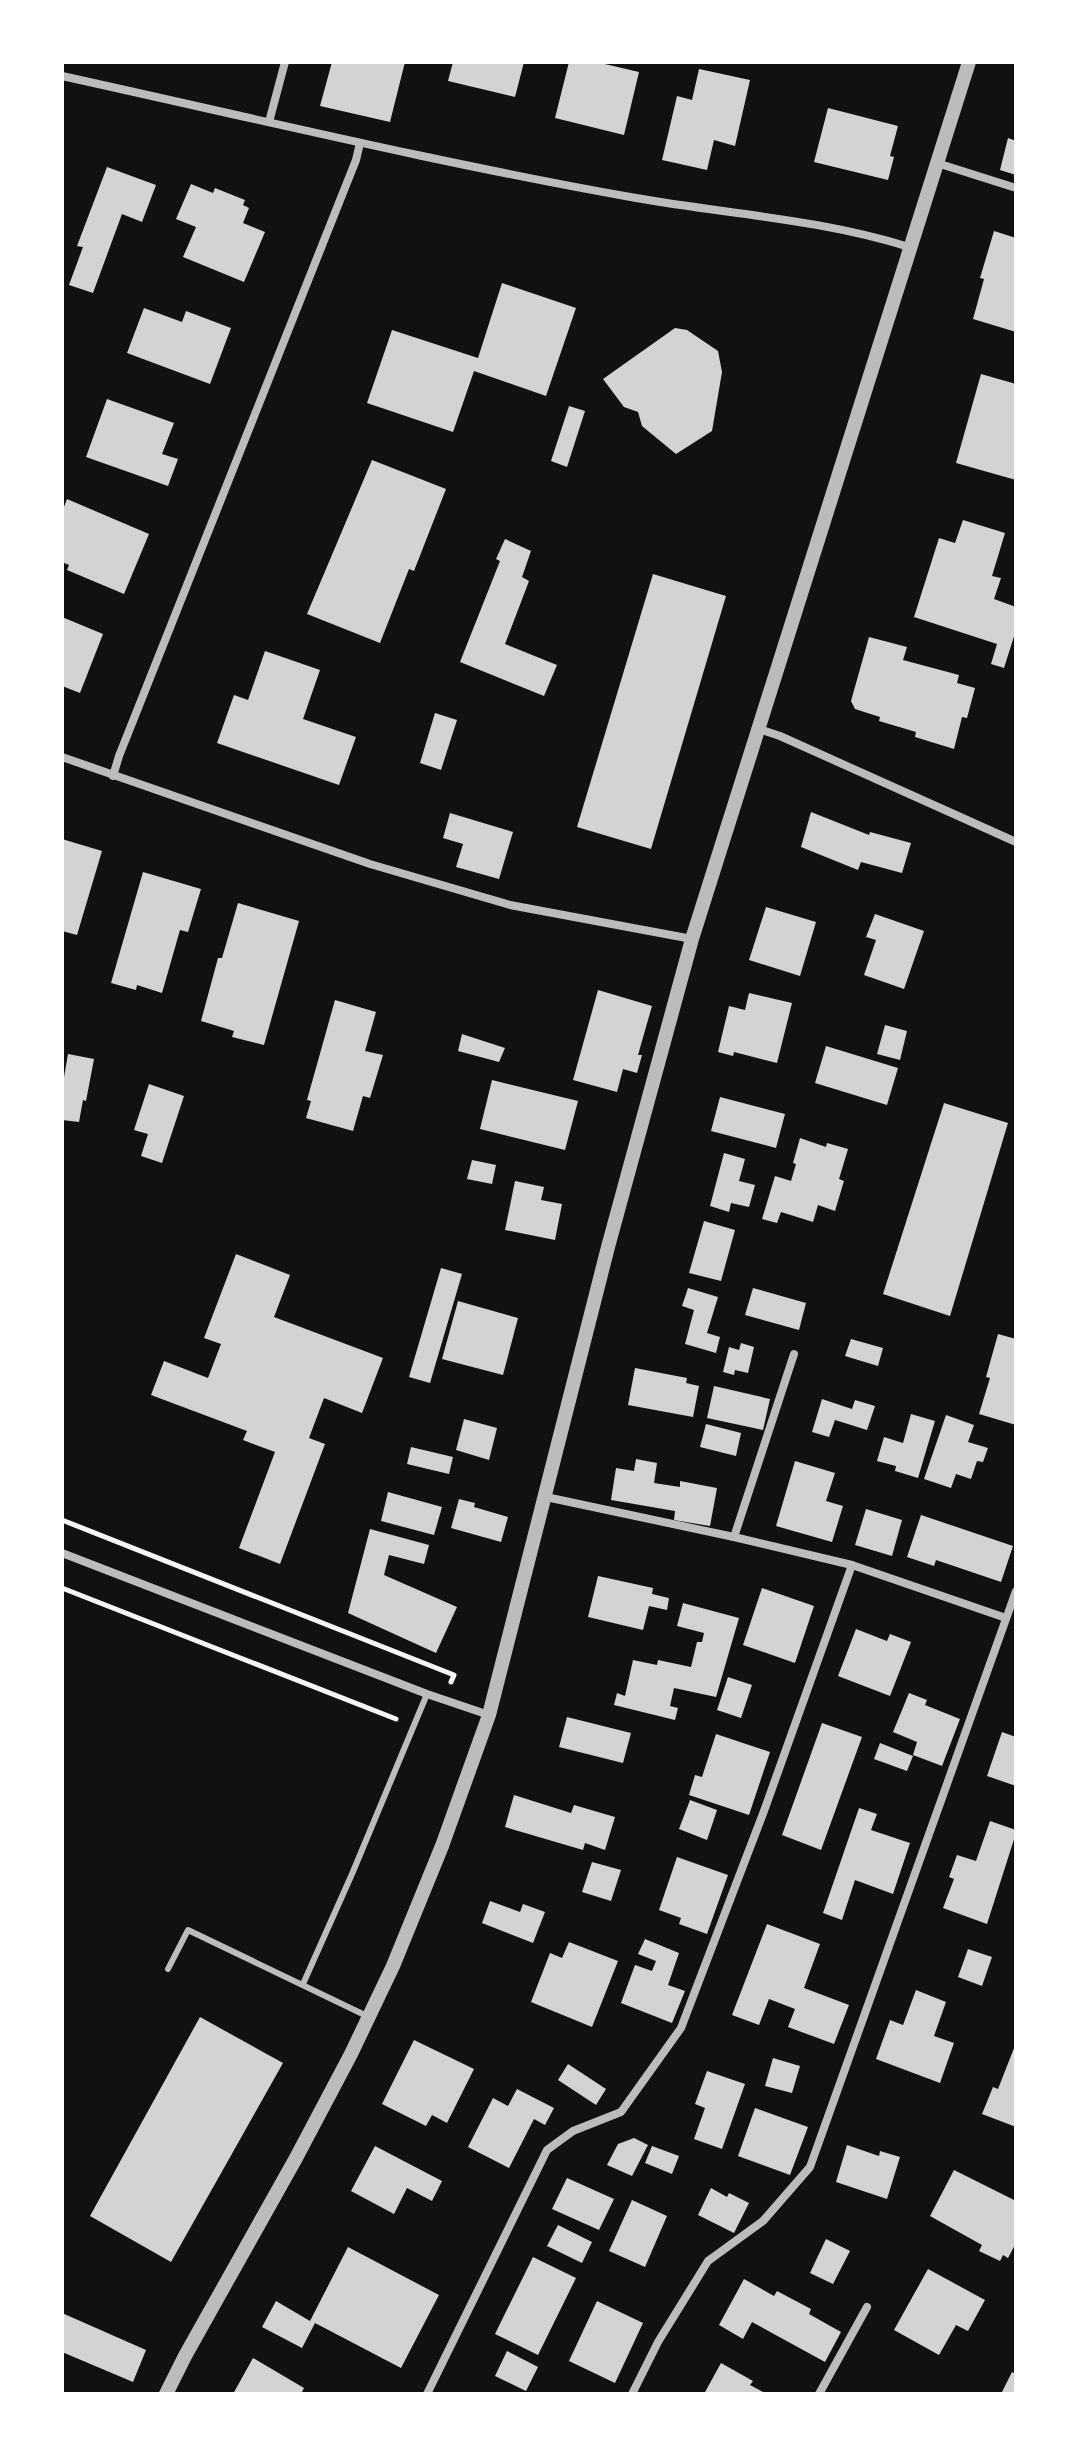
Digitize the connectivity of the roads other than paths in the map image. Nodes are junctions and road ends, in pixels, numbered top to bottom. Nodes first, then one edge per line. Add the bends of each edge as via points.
1 (285, 62) edge
2 (969, 62) edge
3 (62, 76) edge
4 (269, 122) junction
5 (360, 143) junction
6 (937, 163) junction
7 (1016, 188) edge
8 (909, 247) junction
9 (759, 729) junction
10 (62, 757) edge
11 (113, 776) junction
12 (1016, 842) edge
13 (692, 939) junction
14 (794, 1354) dead end
15 (546, 1497) junction
16 (734, 1537) junction
17 (62, 1553) edge
18 (852, 1565) junction
19 (1016, 1593) edge
20 (1006, 1618) junction
21 (427, 1694) junction
22 (489, 1715) junction
23 (168, 1969) dead end
24 (303, 1984) junction
25 (369, 2017) junction
26 (867, 2307) dead end
27 (166, 2394) edge
28 (427, 2394) edge
29 (632, 2394) edge
30 (819, 2394) edge

1 - 4 street
2 - 6 street
3 - 4 street
4 - 5 street
5 - 8 street via 636,198 871,235
5 - 11 street
6 - 7 street
6 - 8 street
8 - 9 street
9 - 12 street
9 - 13 street
10 - 11 street
11 - 13 street via 370,864 510,905
13 - 15 street
14 - 16 street
15 - 16 street
15 - 22 street
16 - 18 street
17 - 21 street
18 - 20 street
18 - 28 street via 681,2028 621,2112 573,2131 547,2150
19 - 20 street
20 - 29 street via 810,2167 763,2221 708,2261
21 - 22 street
21 - 24 lane
22 - 25 street via 442,1846
23 - 24 lane via 188,1930
24 - 25 lane
25 - 27 street
26 - 30 street

